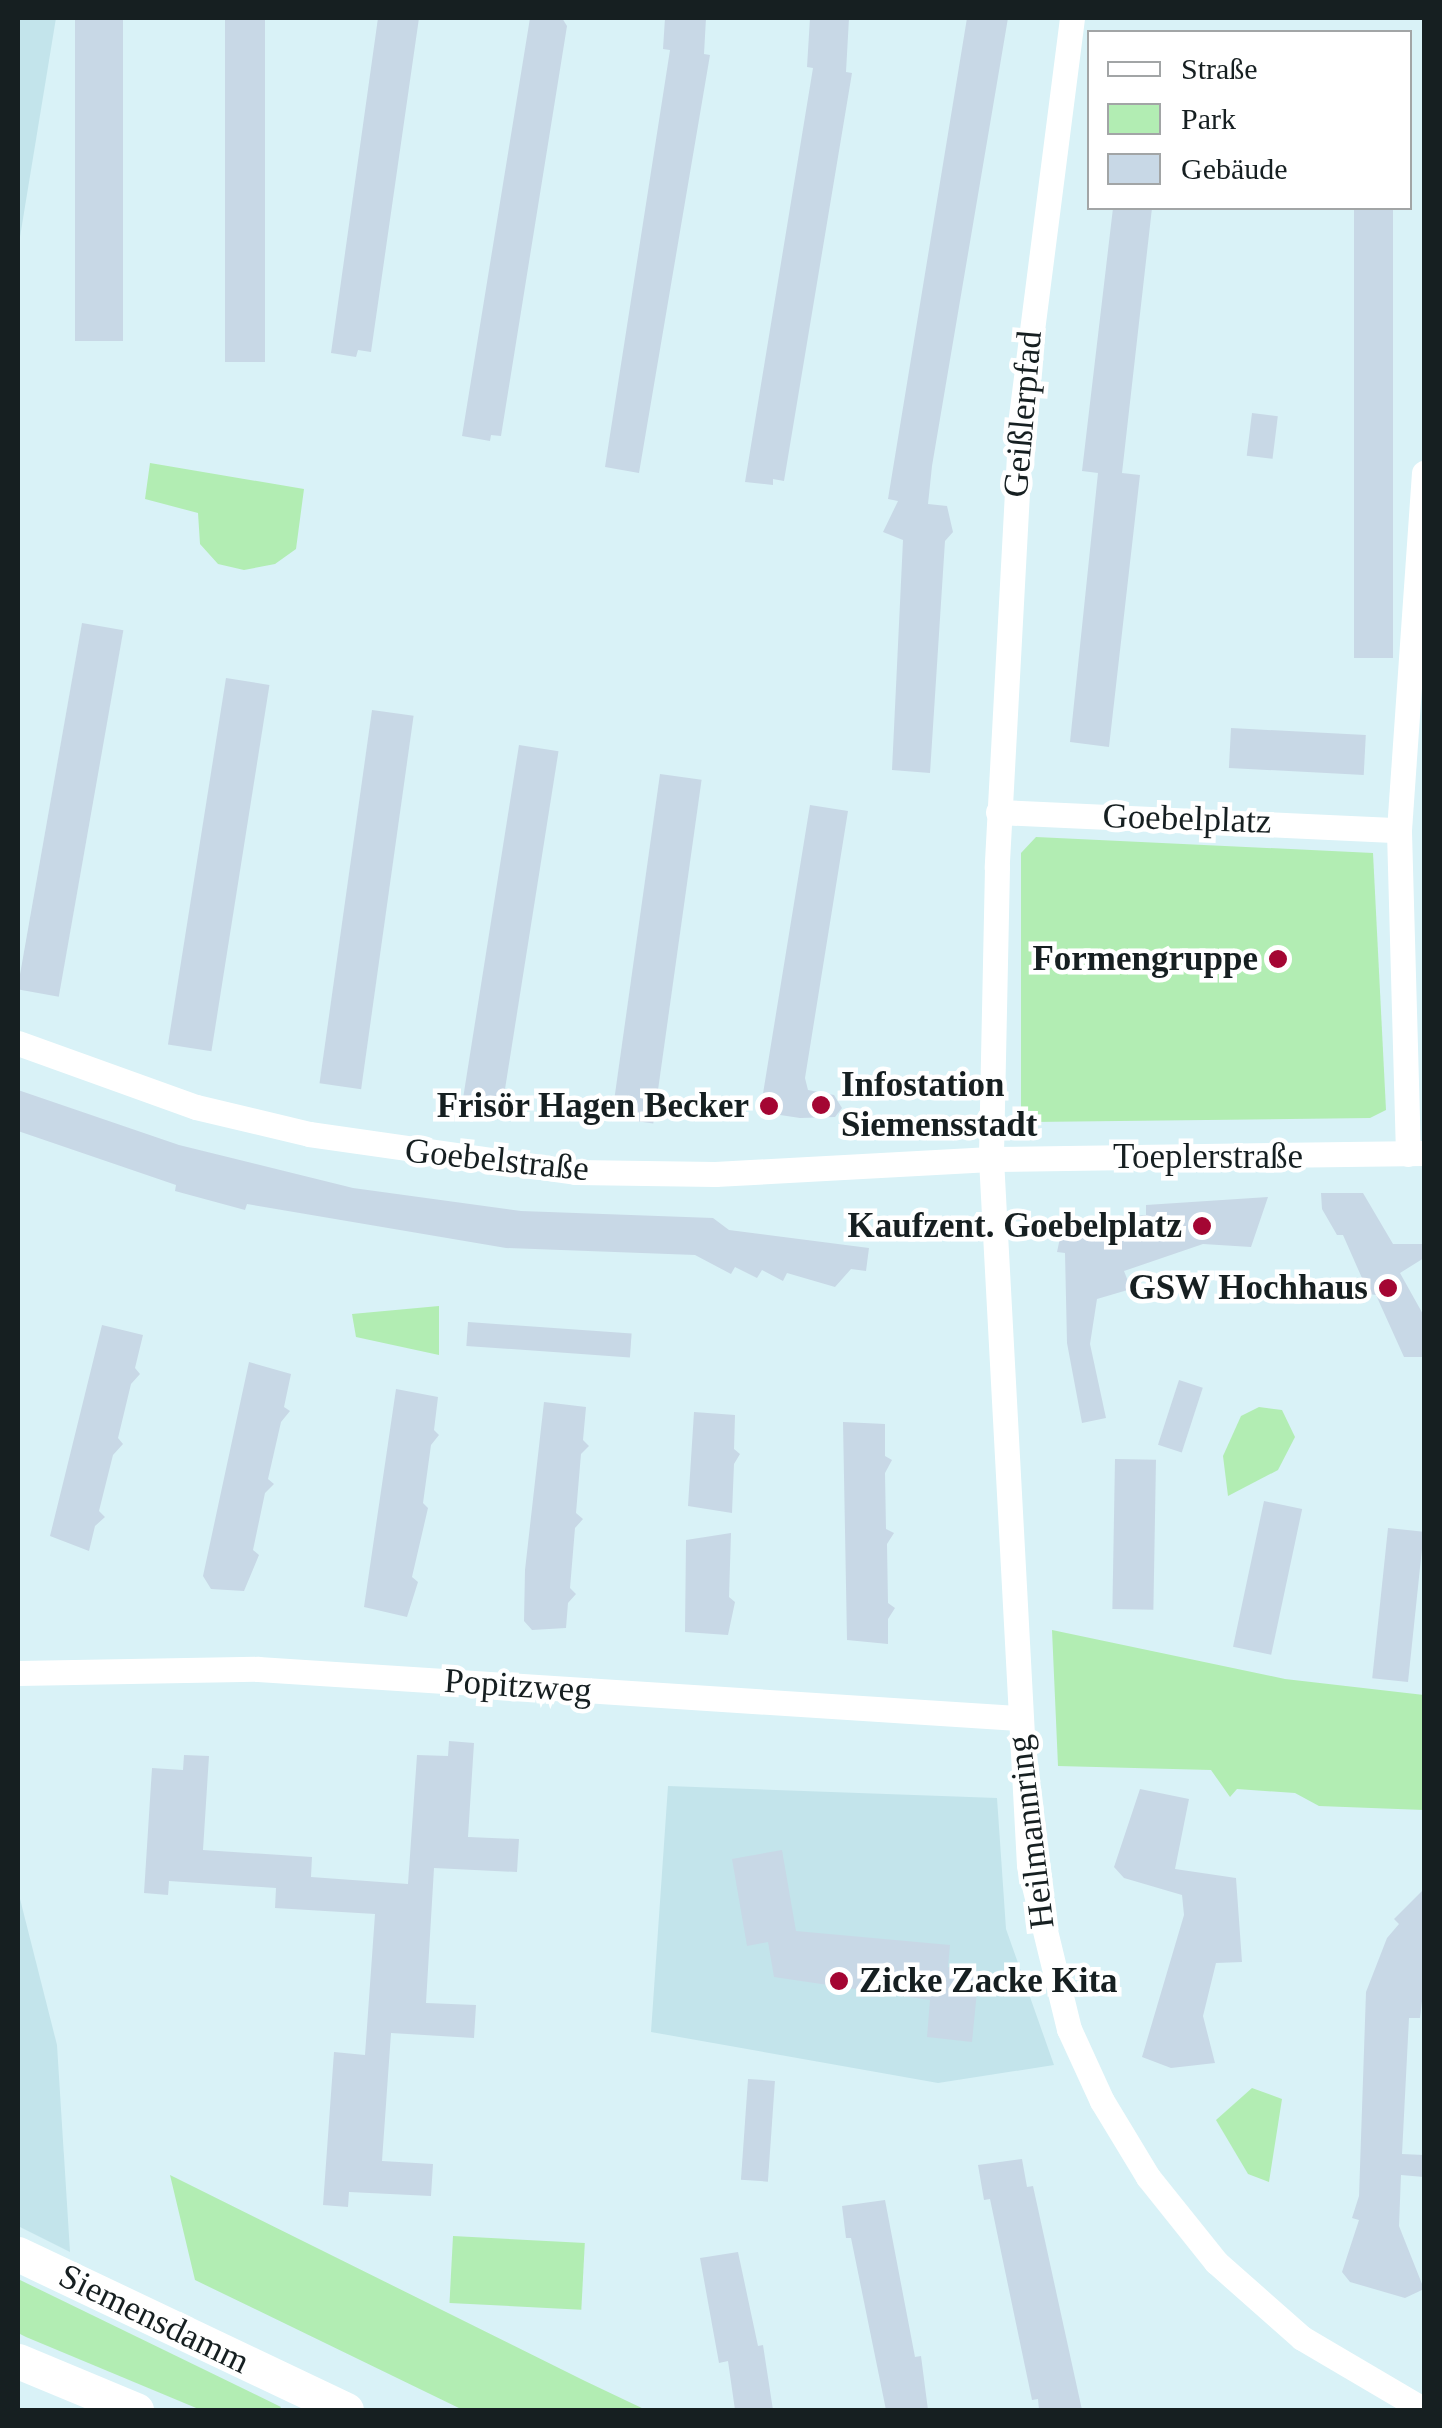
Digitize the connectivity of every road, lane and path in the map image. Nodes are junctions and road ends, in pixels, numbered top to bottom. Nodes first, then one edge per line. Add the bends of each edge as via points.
1 (1072, 18) edge
2 (1424, 473) edge
3 (998, 812) junction
4 (1399, 830) junction
5 (18, 1043) edge
6 (1416, 1154) edge
7 (991, 1159) junction
8 (18, 1673) edge
9 (1018, 1718) junction
10 (18, 2254) edge
11 (18, 2361) edge
12 (136, 2410) edge
13 (346, 2410) edge
14 (1424, 2410) edge

1 - 3 street, Geißlerpfad via 1021,418
2 - 4 street
3 - 4 street, Goebelplatz
3 - 7 street
4 - 6 street
5 - 7 street, Goebelstraße via 196,1107 437,1156 575,1172 716,1174
6 - 7 street, Toeplerstraße
7 - 9 street, Heilmannring
8 - 9 street, Popitzweg via 258,1668
9 - 14 street, Heilmannring via 1023,1819 1039,1921 1069,2029 1108,2113 1148,2177 1216,2262 1302,2338
10 - 13 main road, Siemensdamm
11 - 12 main road

